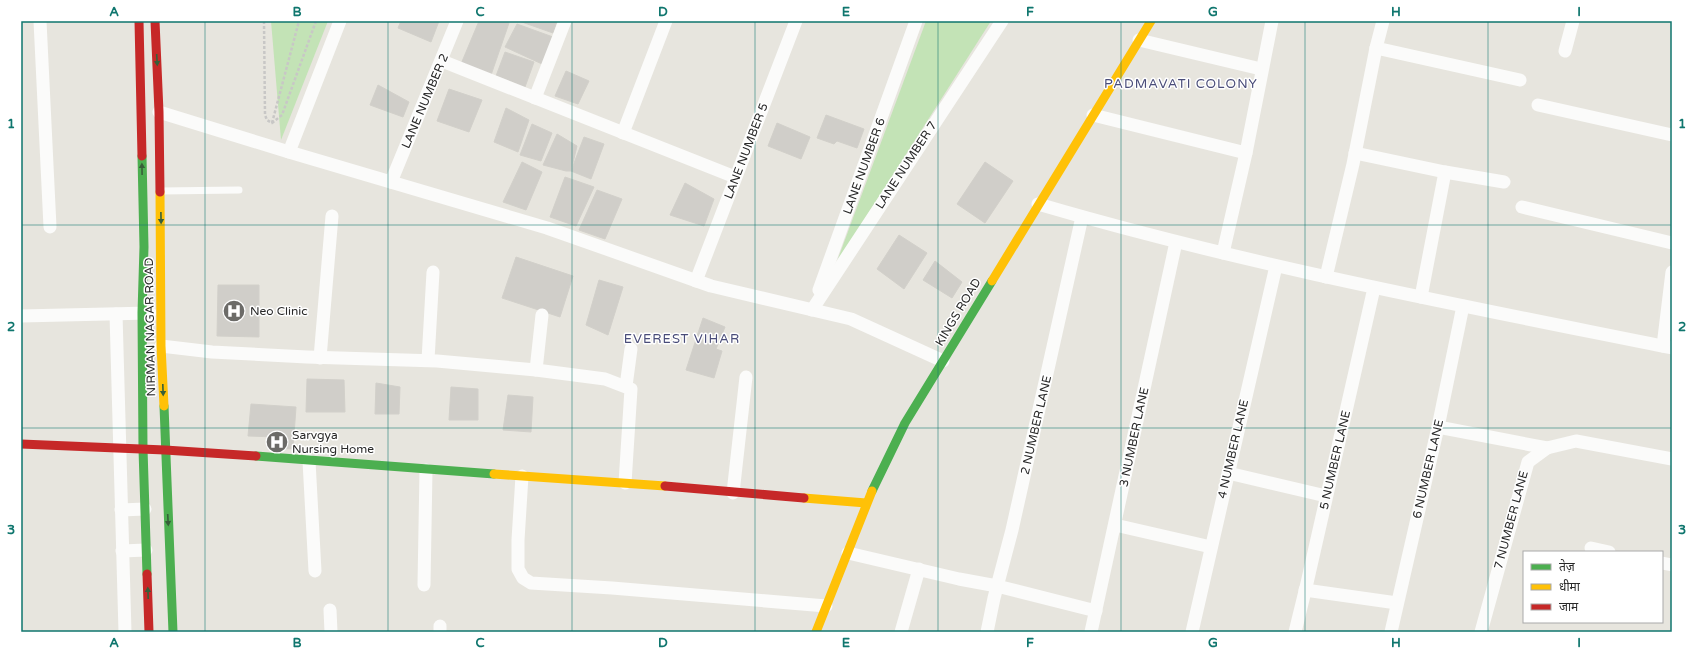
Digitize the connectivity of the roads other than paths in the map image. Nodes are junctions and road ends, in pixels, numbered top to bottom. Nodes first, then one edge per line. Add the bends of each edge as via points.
1 (40, 21) edge
2 (139, 21) edge
3 (155, 21) edge
4 (340, 21) edge
5 (457, 21) edge
6 (565, 21) edge
7 (666, 21) edge
8 (796, 21) edge
9 (916, 21) edge
10 (1002, 21) edge
11 (1152, 21) edge
12 (1272, 21) edge
13 (1383, 21) edge
14 (1573, 21) edge
15 (1139, 40) junction
16 (1376, 48) junction
17 (1565, 52) dead end
18 (442, 61) junction
19 (1261, 69) junction
20 (1520, 80) dead end
21 (535, 98) junction
22 (1538, 105) dead end
23 (159, 112) junction
24 (1093, 115) junction
25 (623, 133) junction
26 (1672, 135) edge
27 (289, 152) junction
28 (1246, 153) junction
29 (1355, 153) junction
30 (1445, 172) junction
31 (735, 177) junction
32 (391, 182) junction
33 (1504, 182) dead end
34 (160, 190) junction
35 (239, 190) dead end
36 (1038, 204) junction
37 (1522, 207) dead end
38 (332, 216) dead end
39 (1082, 217) junction
40 (50, 227) dead end
41 (1176, 242) junction
42 (1672, 243) edge
43 (1223, 253) junction
44 (1276, 266) junction
45 (434, 272) dead end
46 (1672, 272) edge
47 (1326, 277) junction
48 (696, 280) junction
49 (1374, 288) junction
50 (1421, 297) junction
51 (1463, 306) junction
52 (812, 310) junction
53 (142, 313) junction
54 (116, 314) junction
55 (162, 314) junction
56 (542, 315) dead end
57 (21, 316) edge
58 (161, 346) junction
59 (1668, 347) edge
60 (631, 348) dead end
61 (320, 358) junction
62 (428, 360) junction
63 (943, 361) junction
64 (536, 370) junction
65 (746, 377) dead end
66 (626, 386) junction
67 (1438, 427) junction
68 (21, 444) edge
69 (119, 448) junction
70 (1547, 448) junction
71 (143, 449) junction
72 (165, 450) junction
73 (1672, 460) edge
74 (309, 461) junction
75 (426, 470) junction
76 (1228, 473) junction
77 (522, 476) junction
78 (625, 483) junction
79 (733, 493) junction
80 (1326, 496) junction
81 (866, 503) junction
82 (145, 509) junction
83 (121, 510) junction
84 (1115, 525) junction
85 (1211, 548) junction
86 (1591, 548) dead end
87 (146, 550) junction
88 (122, 551) junction
89 (1604, 551) edge
90 (848, 553) junction
91 (919, 569) junction
92 (315, 572) dead end
93 (424, 585) dead end
94 (997, 586) junction
95 (1306, 590) junction
96 (1397, 603) junction
97 (826, 606) junction
98 (330, 610) dead end
99 (1096, 611) junction
100 (125, 632) edge
101 (149, 632) edge
102 (173, 632) edge
103 (331, 632) edge
104 (816, 632) edge
105 (901, 632) edge
106 (988, 632) edge
107 (1091, 632) edge
108 (1192, 632) edge
109 (1295, 632) edge
110 (1391, 632) edge
111 (1480, 632) edge

1 - 40 street
53 -> 2 street, NIRMAN NAGAR ROAD via 144,247
3 -> 23 street, NIRMAN NAGAR ROAD
4 - 27 street
5 - 18 street, LANE NUMBER 2
6 - 21 street
7 - 25 street
8 - 31 street, LANE NUMBER 5
9 - 52 street, LANE NUMBER 6
10 - 52 street, LANE NUMBER 7
11 - 15 street, KINGS ROAD
12 - 19 street
13 - 16 street
14 - 17 street
15 - 19 street
15 - 24 street, KINGS ROAD
16 - 20 street
16 - 29 street
18 - 21 street
18 - 32 street, LANE NUMBER 2
19 - 28 street
21 - 25 street
22 - 26 street
23 - 27 street
23 - 34 street, NIRMAN NAGAR ROAD
24 - 28 street
24 - 36 street, KINGS ROAD
25 - 31 street
27 - 32 street
28 - 43 street
29 - 30 street
29 - 47 street
30 - 33 street
30 - 50 street
31 - 48 street, LANE NUMBER 5
32 - 48 street via 547,228
34 - 35 lane
34 -> 55 street, NIRMAN NAGAR ROAD
36 - 39 street
36 - 63 street, KINGS ROAD
37 - 42 street
38 - 61 street
39 - 41 street
39 - 94 street, 2 NUMBER LANE via 1012,530
41 - 43 street
41 - 84 street, 3 NUMBER LANE
43 - 44 street
44 - 47 street
44 - 76 street, 4 NUMBER LANE
45 - 62 street
46 - 59 street
47 - 49 street
48 - 52 street via 710,286
49 - 50 street
49 - 80 street, 5 NUMBER LANE
50 - 51 street
51 - 59 street
51 - 67 street, 6 NUMBER LANE
52 - 63 street via 851,319
53 - 54 street
53 - 55 street
53 - 71 street, NIRMAN NAGAR ROAD
54 - 57 street
54 - 69 street
55 - 58 street, NIRMAN NAGAR ROAD
56 - 64 street
58 - 61 street via 212,352
58 -> 72 street, NIRMAN NAGAR ROAD
60 - 66 street
61 - 62 street
62 - 64 street
63 - 81 street, KINGS ROAD via 905,423
64 - 66 street via 604,379
65 - 79 street
66 - 78 street via 631,388
67 - 70 street
67 - 96 street, 6 NUMBER LANE
68 - 69 street
69 - 71 street
69 - 83 street
70 - 73 street, 7 NUMBER LANE via 1576,440
70 - 111 street, 7 NUMBER LANE via 1528,462
71 - 72 street
71 - 82 street, NIRMAN NAGAR ROAD
72 - 74 street
72 -> 102 street, NIRMAN NAGAR ROAD
74 - 75 street
74 - 92 street
75 - 77 street
75 - 93 street
76 - 80 street
76 - 85 street, 4 NUMBER LANE
77 - 78 street
77 - 97 street via 518,569 523,578 531,583
78 - 79 street
79 - 81 street
80 - 95 street, 5 NUMBER LANE
81 - 90 street, KINGS ROAD
82 - 83 street
82 - 87 street, NIRMAN NAGAR ROAD
83 - 88 street
84 - 85 street
84 - 99 street, 3 NUMBER LANE
85 - 108 street, 4 NUMBER LANE
86 - 89 street
87 - 88 street
101 -> 87 street, NIRMAN NAGAR ROAD
88 - 100 street
90 - 91 street
90 - 97 street, KINGS ROAD via 835,579
91 - 94 street
91 - 105 street
94 - 99 street
94 - 106 street, 2 NUMBER LANE
95 - 96 street
95 - 109 street, 5 NUMBER LANE
96 - 110 street, 6 NUMBER LANE
97 - 104 street, KINGS ROAD
98 - 103 street
99 - 107 street, 3 NUMBER LANE

